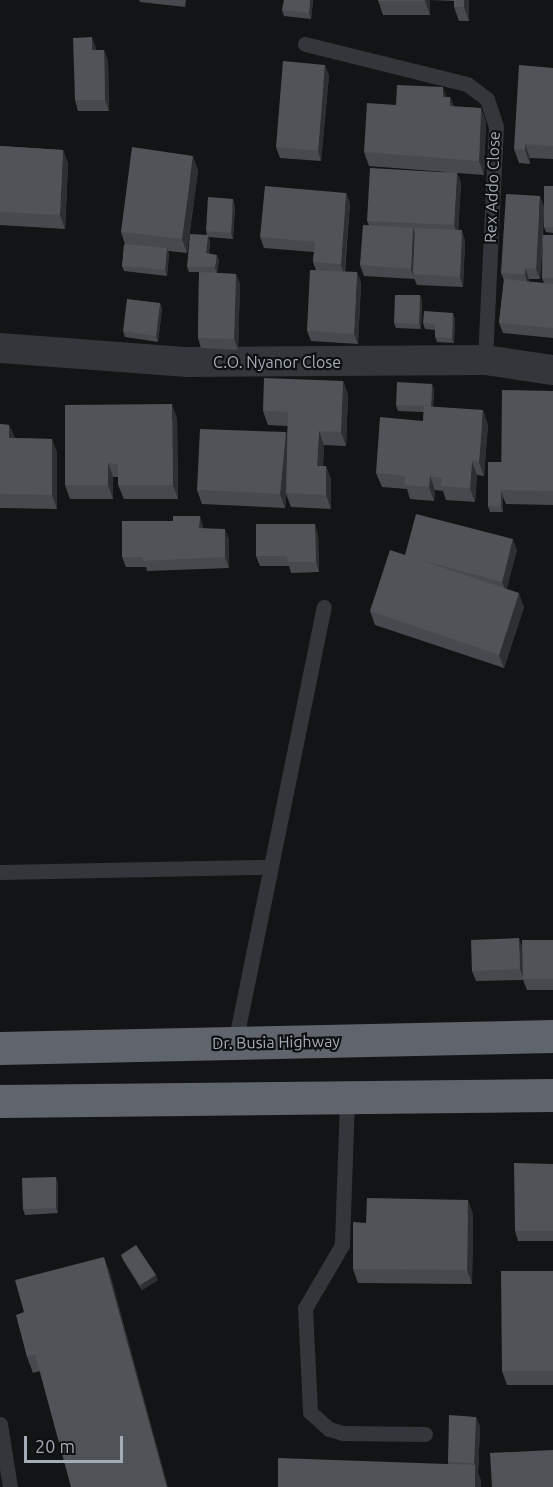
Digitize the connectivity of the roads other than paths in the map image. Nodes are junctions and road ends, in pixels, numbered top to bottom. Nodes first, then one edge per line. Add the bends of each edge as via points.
1 (305, 44) dead end
2 (0, 348) edge
3 (485, 360) junction
4 (553, 370) edge
5 (324, 607) dead end
6 (270, 867) junction
7 (0, 872) edge
8 (553, 1036) edge
9 (235, 1043) junction
10 (0, 1048) edge
11 (553, 1095) edge
12 (347, 1099) junction
13 (0, 1101) edge
14 (0, 1424) edge
15 (425, 1434) dead end
16 (10, 1487) edge

1 - 3 lane, Rex Addo Close via 467,84 487,99 496,126
2 - 3 street, C.O. Nyanor Close via 187,362
3 - 4 street, C.O. Nyanor Close
5 - 6 lane
6 - 7 lane
6 - 9 lane
8 - 9 highway, Dr. Busia Highway
9 - 10 highway, Dr. Busia Highway
11 - 12 highway
12 - 13 highway
12 - 15 lane via 342,1245 305,1308 310,1412 329,1430 343,1433
14 - 16 lane

